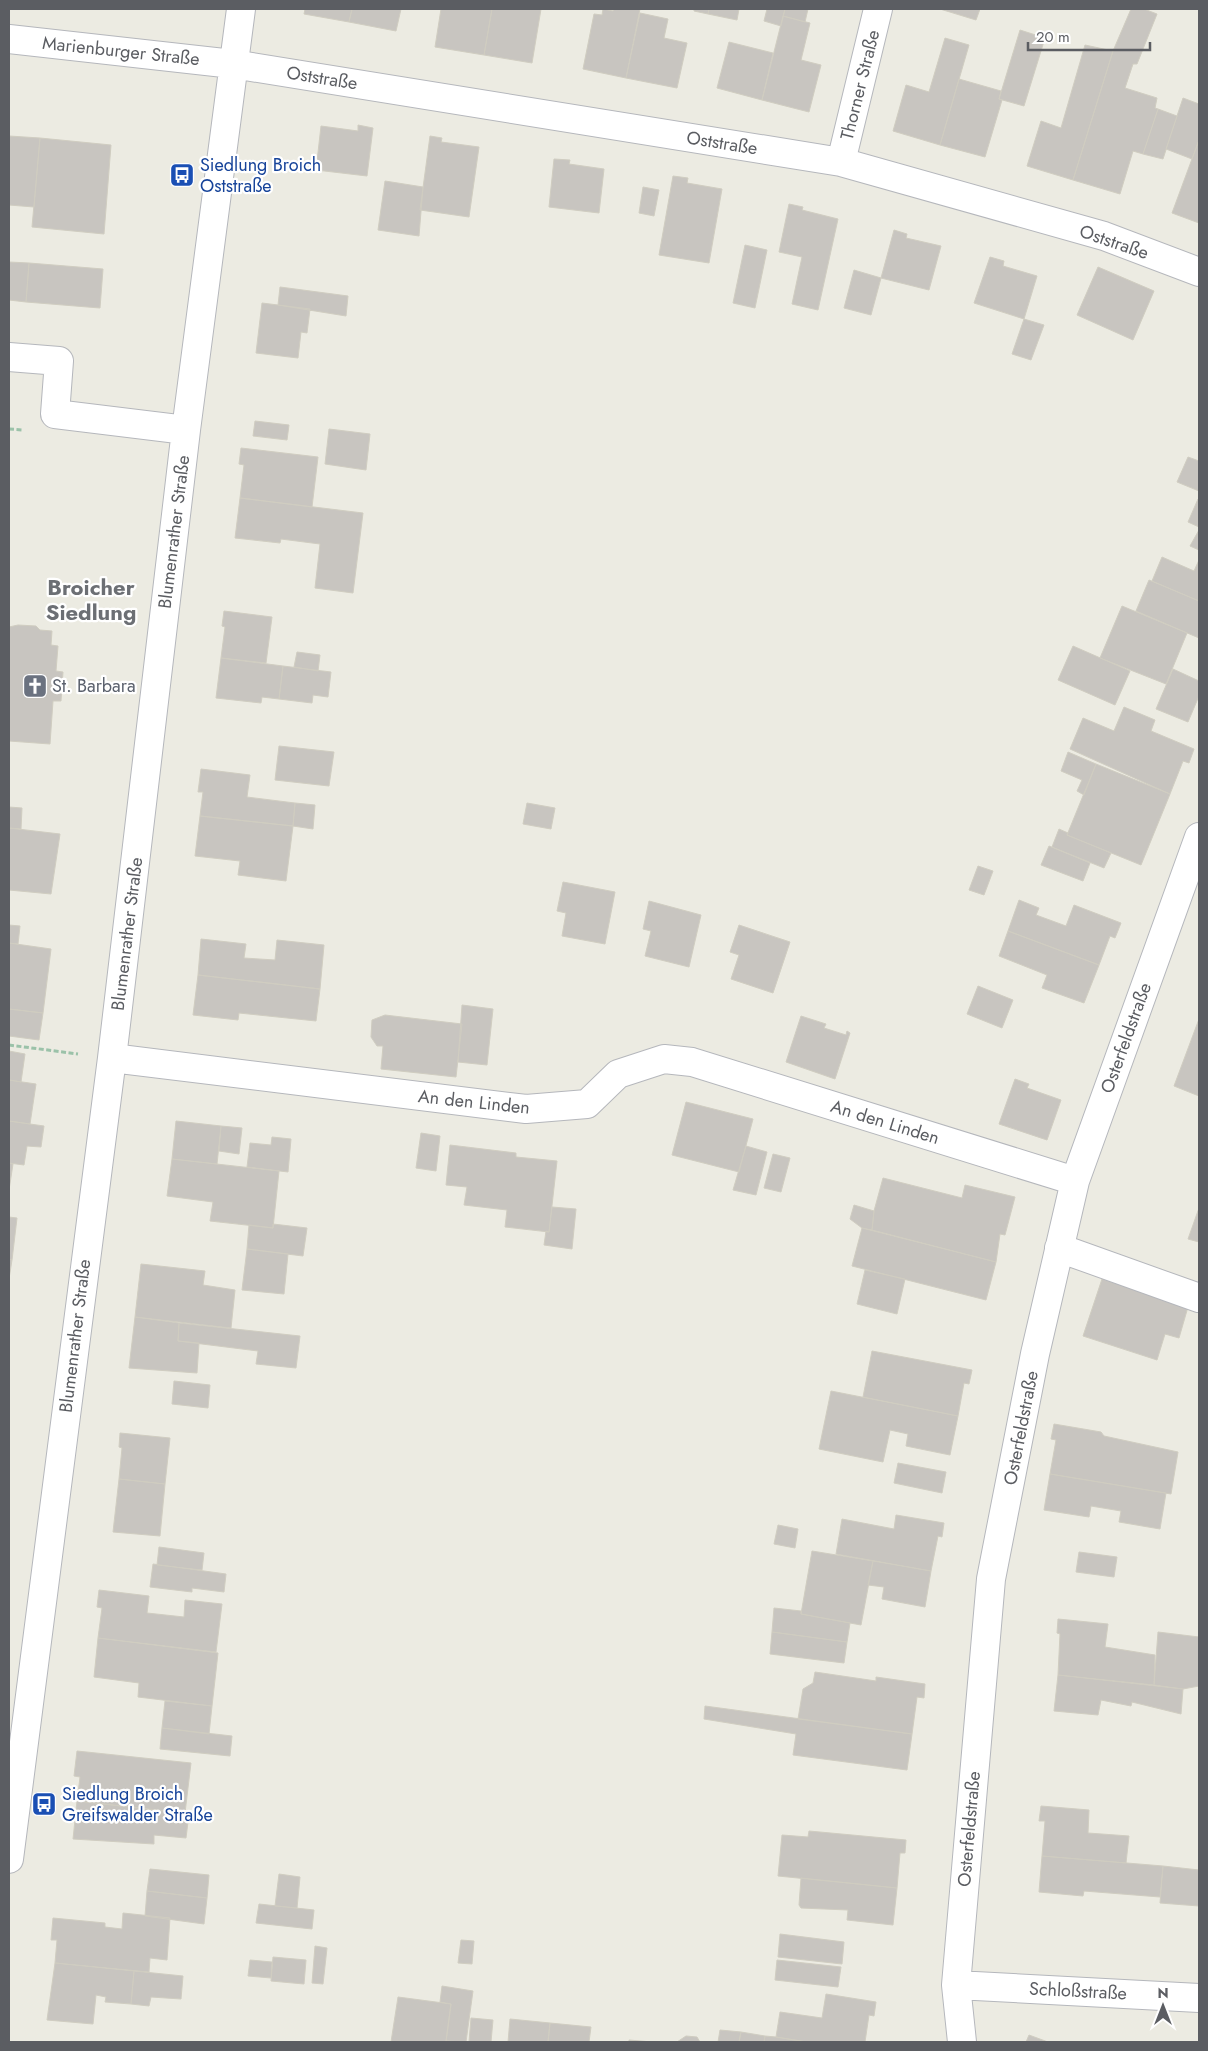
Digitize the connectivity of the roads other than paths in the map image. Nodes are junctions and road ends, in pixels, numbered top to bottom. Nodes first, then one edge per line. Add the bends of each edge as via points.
1 (241, 9) edge
2 (878, 9) edge
3 (9, 39) edge
4 (233, 64) junction
5 (841, 162) junction
6 (1199, 272) edge
7 (9, 357) edge
8 (186, 430) junction
9 (1199, 837) edge
10 (1194, 865) edge
11 (112, 1058) junction
12 (1075, 1181) junction
13 (1059, 1248) junction
14 (1199, 1298) edge
15 (9, 1859) edge
16 (956, 1985) junction
17 (1199, 1998) edge
18 (962, 2042) edge

1 - 4 street, Blumenrather Straße
2 - 5 street, Thorner Straße
3 - 4 street, Marienburger Straße
4 - 5 street, Oststraße
4 - 8 street, Blumenrather Straße
5 - 6 street, Oststraße via 1104,236
7 - 8 street via 59,361 56,414
8 - 11 street, Blumenrather Straße
9 - 10 street, Osterfeldstraße
10 - 12 street, Osterfeldstraße
11 - 12 street, An den Linden via 526,1109 587,1104 618,1074 664,1059 692,1062
11 - 15 street, Blumenrather Straße
12 - 13 street, Osterfeldstraße
13 - 14 street
13 - 16 street, Osterfeldstraße via 991,1578
16 - 17 street, Schloßstraße
16 - 18 street, Osterfeldstraße

